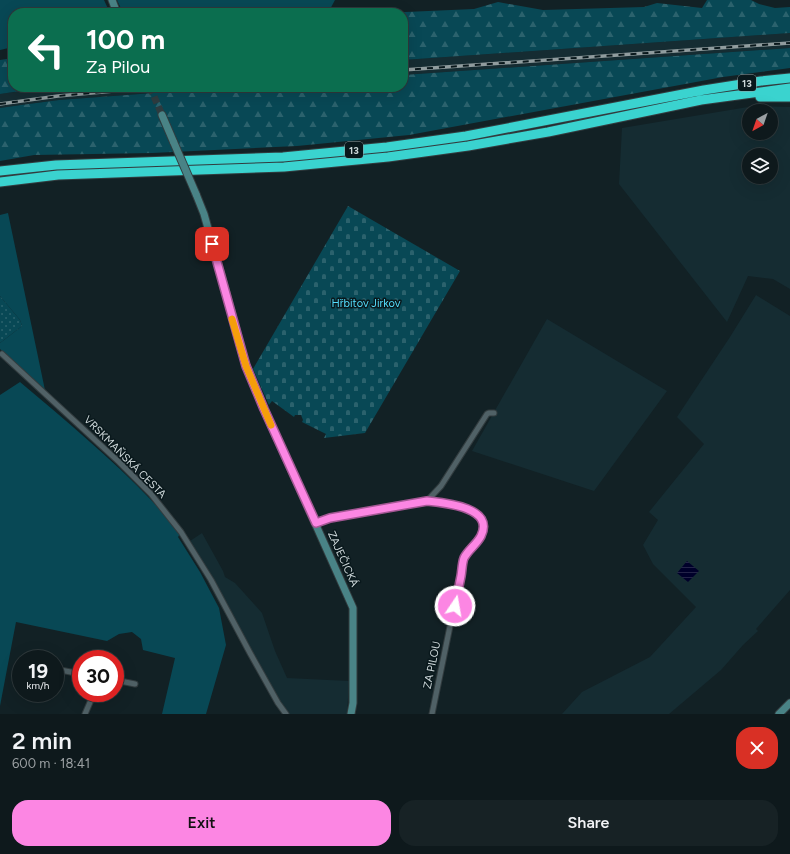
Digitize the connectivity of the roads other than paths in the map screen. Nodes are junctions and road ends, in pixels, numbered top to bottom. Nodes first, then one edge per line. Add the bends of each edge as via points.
1 (790, 78) edge
2 (790, 88) edge
3 (790, 97) edge
4 (701, 100) junction
5 (162, 115) tunnel mouth
6 (0, 171) edge
7 (0, 182) edge
8 (2, 354) dead end
9 (494, 413) dead end
10 (427, 501) junction
11 (316, 523) junction
12 (124, 682) edge
13 (135, 684) dead end
14 (91, 702) edge
15 (790, 702) edge
16 (86, 714) edge
17 (286, 714) edge
18 (351, 714) edge
19 (432, 714) edge
20 (779, 714) edge

1 - 6 highway, 13 via 704,90 466,136 386,147 283,157 56,165
2 - 4 highway, 13
3 - 4 highway
4 - 7 highway, 13 via 548,132 388,157 284,167 58,175
5 - 11 street, ZAJEČICKÁ, bridge via 204,214 246,366
8 - 17 street, VRSKMAŇSKÁ CESTA via 119,462 151,494 181,532
9 - 10 street via 487,414 441,486
10 - 11 street, ZA PILOU via 330,518
10 - 19 street, ZA PILOU via 442,502 474,511 483,523 481,536 464,558
11 - 18 street, ZAJEČICKÁ via 353,608
12 - 13 street
14 - 16 street
15 - 20 street

